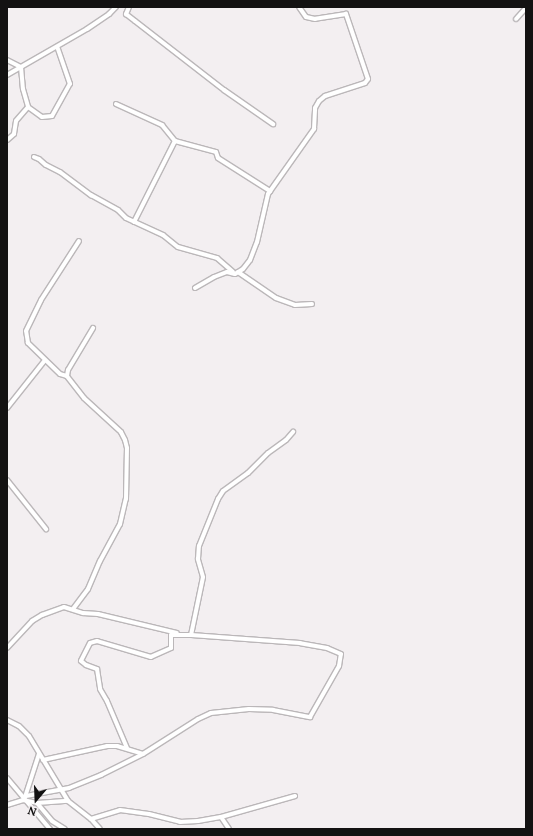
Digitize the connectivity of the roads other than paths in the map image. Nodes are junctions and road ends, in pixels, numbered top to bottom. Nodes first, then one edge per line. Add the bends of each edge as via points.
1 (116, 7) edge
2 (129, 7) edge
3 (299, 7) edge
4 (526, 8) edge
5 (516, 20) dead end
6 (56, 47) junction
7 (7, 60) edge
8 (21, 67) junction
9 (7, 75) edge
10 (116, 104) dead end
11 (28, 107) junction
12 (273, 124) dead end
13 (7, 140) edge
14 (176, 141) junction
15 (34, 157) dead end
16 (270, 191) junction
17 (134, 222) junction
18 (79, 241) dead end
19 (236, 273) junction
20 (195, 288) dead end
21 (312, 304) dead end
22 (93, 328) dead end
23 (45, 360) junction
24 (67, 376) junction
25 (7, 408) edge
26 (293, 432) dead end
27 (7, 480) edge
28 (46, 529) dead end
29 (73, 608) junction
30 (189, 635) junction
31 (7, 648) edge
32 (7, 720) edge
33 (127, 748) junction
34 (39, 754) junction
35 (143, 754) junction
36 (43, 760) junction
37 (7, 778) edge
38 (62, 789) junction
39 (295, 796) dead end
40 (25, 798) junction
41 (68, 801) junction
42 (37, 803) junction
43 (7, 806) edge
44 (221, 817) junction
45 (91, 819) junction
46 (50, 829) edge
47 (65, 829) edge
48 (99, 829) edge
49 (229, 829) edge

1 - 6 street via 87,29
2 - 12 street via 126,14 224,90
3 - 16 street via 306,17 315,19 346,14 368,79 365,83 325,96 319,101 315,108 314,129
4 - 5 street
6 - 8 street
6 - 11 street via 70,84 52,116 42,117
7 - 8 street
8 - 9 street
8 - 11 street
10 - 14 street via 162,126
11 - 13 street via 16,122 14,134
14 - 16 street via 216,152 218,158
14 - 17 street
15 - 17 street
16 - 19 street via 250,260
17 - 19 street via 163,235 178,246 217,258
18 - 23 street via 41,300 26,331 28,343
19 - 20 street via 227,272
19 - 21 street via 276,298 295,305
22 - 24 street
23 - 24 street via 60,374
23 - 25 street
24 - 29 street via 84,398 121,432 127,448 126,499 120,524 88,590
26 - 30 street via 248,473 223,491 218,499 199,546 198,559 203,577
27 - 28 street
29 - 30 street via 83,613 98,614
29 - 31 street via 64,607 32,621
30 - 33 street via 171,635 171,648 151,657 97,641 90,643 82,661 97,669 100,690
30 - 35 street via 300,643 334,650 340,653 342,658 310,717 274,710 217,712 198,719
32 - 34 street via 23,730
33 - 35 street
33 - 36 street via 107,746
34 - 36 street
34 - 40 street
35 - 38 street via 101,775
36 - 38 street
37 - 40 street
38 - 40 street
38 - 41 street
39 - 44 street
40 - 42 street
40 - 43 street
40 - 46 street
41 - 42 street
41 - 45 street
42 - 47 street via 52,821
44 - 45 street via 180,822 120,810
44 - 49 street
45 - 48 street

